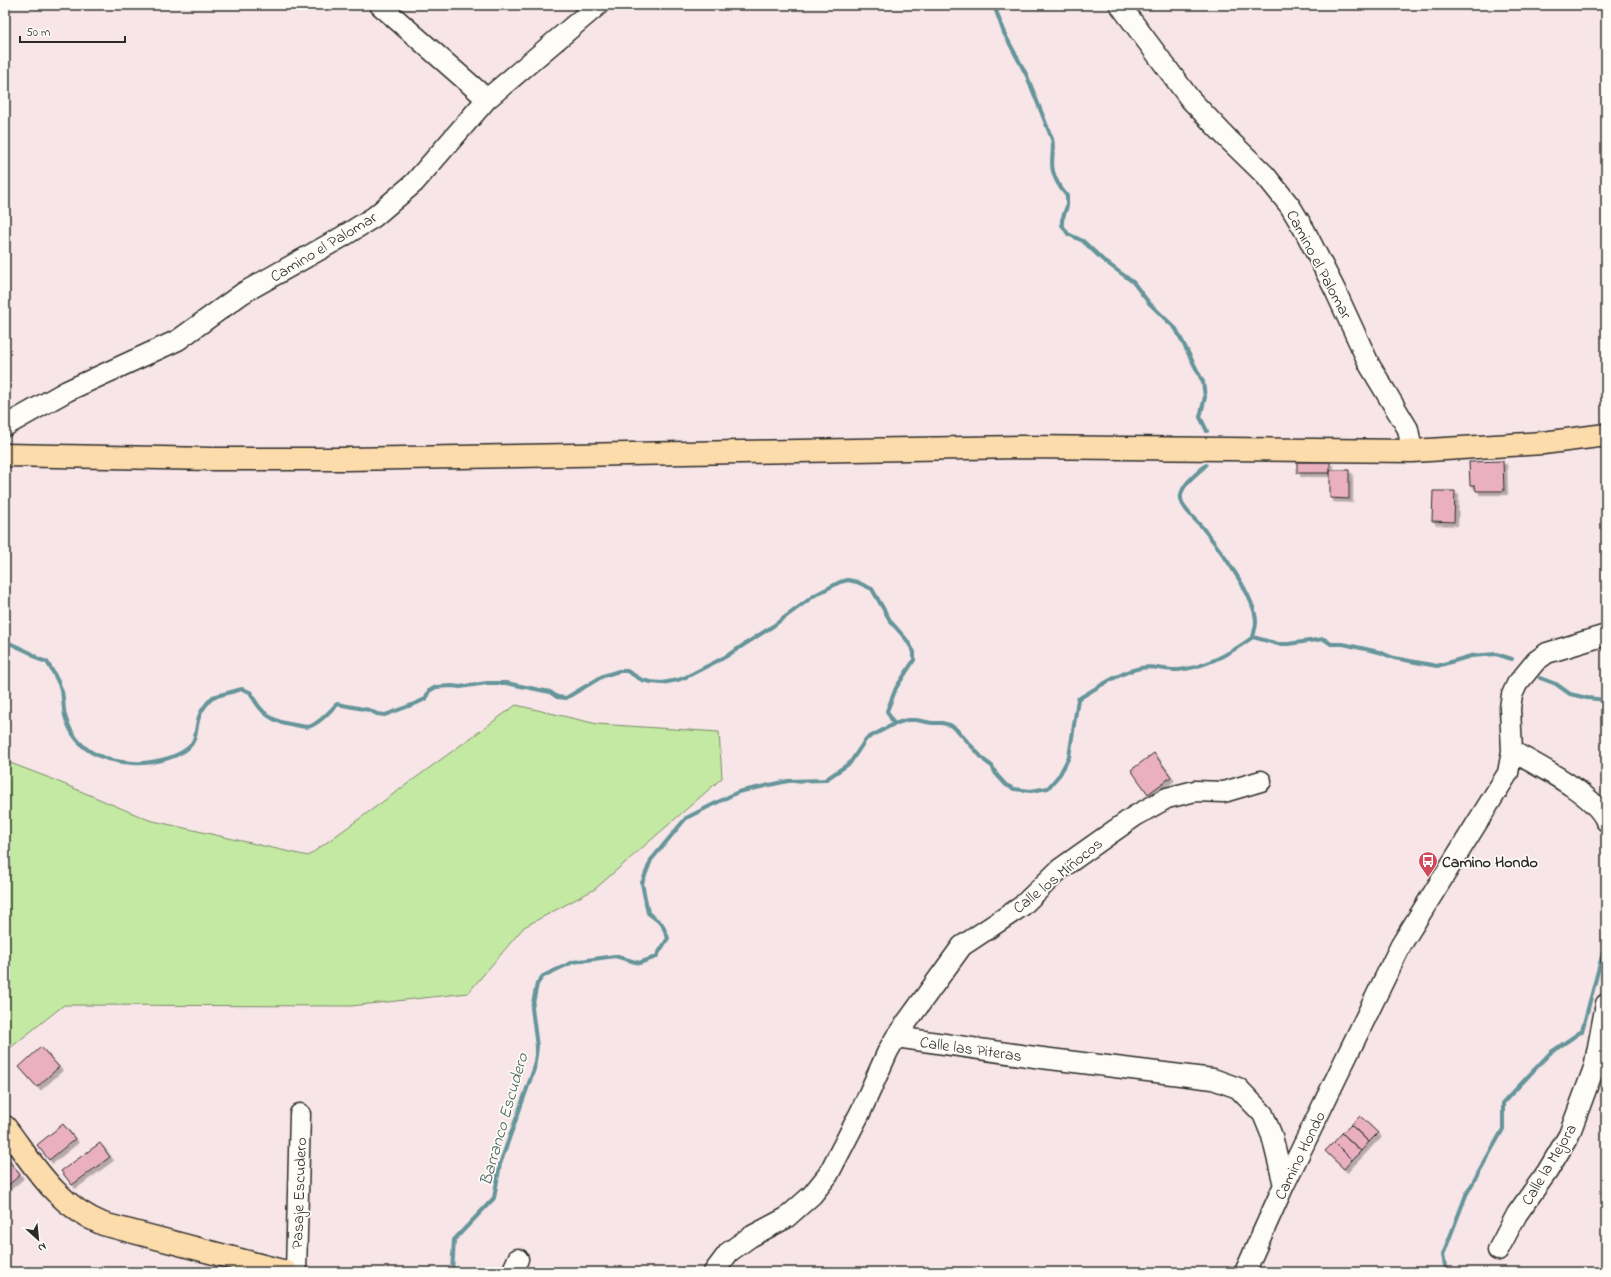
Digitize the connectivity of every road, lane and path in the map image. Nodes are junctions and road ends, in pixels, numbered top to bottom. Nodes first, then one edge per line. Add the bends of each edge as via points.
1 (380, 5) edge
2 (598, 5) edge
3 (1120, 5) edge
4 (487, 99) junction
5 (5, 426) edge
6 (1606, 435) edge
7 (1412, 450) junction
8 (5, 455) edge
9 (1606, 635) edge
10 (1512, 751) junction
11 (1261, 781) dead end
12 (1605, 815) edge
13 (1606, 1004) edge
14 (896, 1037) junction
15 (300, 1114) dead end
16 (5, 1126) edge
17 (1284, 1186) junction
18 (1498, 1250) dead end
19 (286, 1272) edge
20 (296, 1272) edge
21 (714, 1272) edge
22 (1245, 1272) edge

1 - 4 street
2 - 4 street, Camino el Palomar
3 - 7 street, Camino el Palomar via 1190,99 1265,175 1290,206 1335,290 1370,366 1408,430
4 - 5 street, Camino el Palomar via 414,183 374,217 342,238 243,293 178,340 67,392
6 - 7 main road via 1543,443
7 - 8 main road via 1020,448 331,459
9 - 10 street, Camino Hondo via 1547,653 1527,671 1512,695
10 - 12 street via 1586,796
10 - 17 street, Camino Hondo via 1508,773 1503,783 1401,945
11 - 14 street, Calle los Miñocos via 1224,792 1195,791 1167,798 1135,816 1060,869 1022,906 962,946
13 - 18 street, Calle la Mejora via 1594,1068 1569,1135 1517,1214
14 - 17 street, Calle las Piteras via 1214,1079 1238,1088 1263,1114 1272,1136
14 - 21 street via 862,1111 828,1175 812,1195 786,1218 750,1237 729,1252
15 - 20 street, Pasaje Escudero
16 - 19 main road via 54,1192 90,1219
17 - 22 street, Camino Hondo

